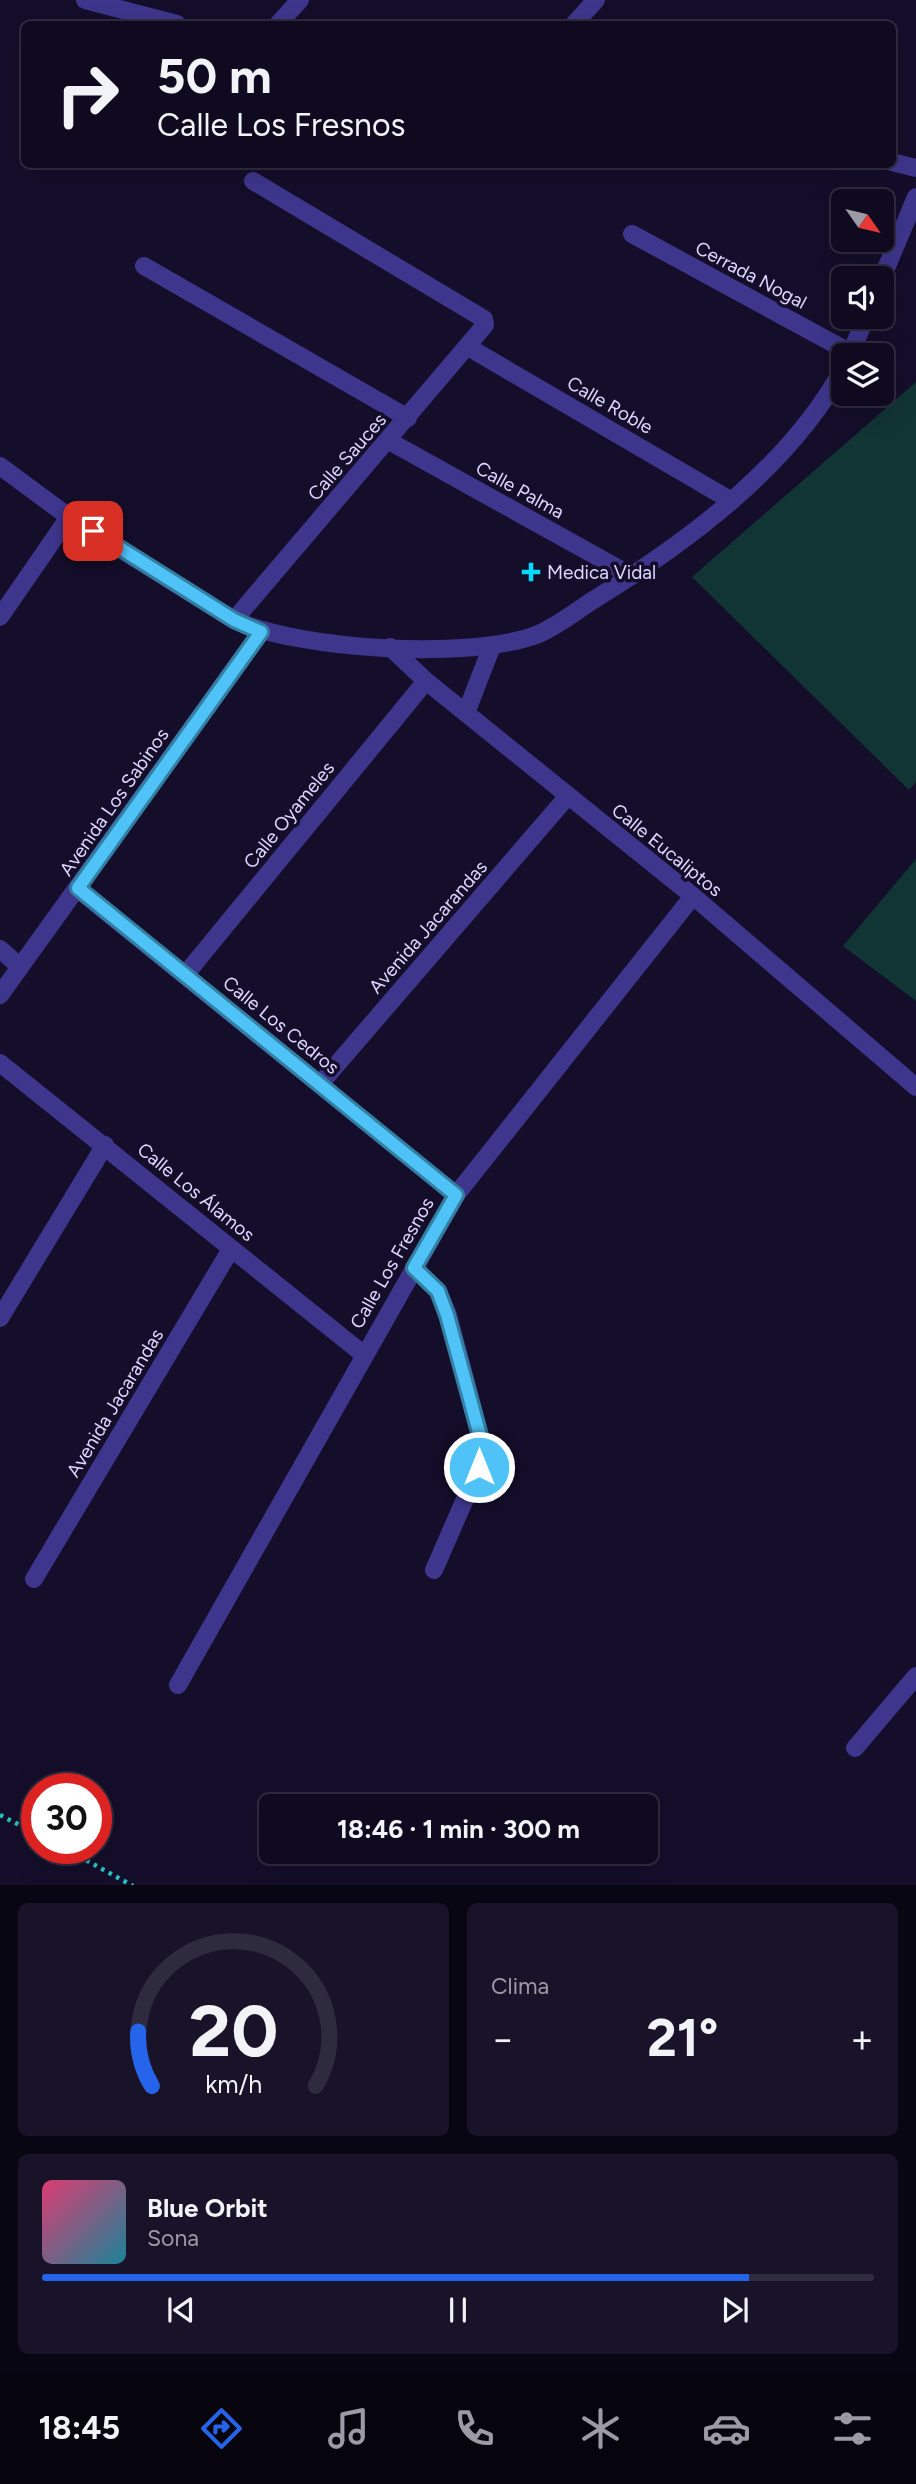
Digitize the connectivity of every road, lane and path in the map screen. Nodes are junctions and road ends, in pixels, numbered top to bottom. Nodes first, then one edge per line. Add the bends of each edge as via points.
1 (85, 0) edge
2 (300, 0) edge
3 (596, 0) edge
4 (166, 21) edge
5 (281, 21) edge
6 (577, 21) edge
7 (896, 163) edge
8 (916, 168) edge
9 (253, 181) dead end
10 (916, 197) edge
11 (632, 234) dead end
12 (887, 266) edge
13 (144, 267) dead end
14 (468, 347) junction
15 (831, 348) edge
16 (831, 390) edge
17 (408, 418) junction
18 (389, 441) junction
19 (0, 466) edge
20 (730, 500) junction
21 (69, 517) junction
22 (632, 576) junction
23 (0, 617) edge
24 (234, 620) junction
25 (261, 632) junction
26 (492, 646) junction
27 (390, 647) junction
28 (426, 681) junction
29 (466, 713) junction
30 (567, 797) junction
31 (78, 888) junction
32 (693, 896) junction
33 (0, 949) edge
34 (20, 967) junction
35 (185, 975) junction
36 (0, 995) edge
37 (0, 1063) edge
38 (320, 1084) junction
39 (916, 1087) edge
40 (105, 1145) junction
41 (456, 1195) junction
42 (231, 1249) junction
43 (414, 1268) junction
44 (0, 1318) edge
45 (363, 1354) junction
46 (434, 1570) dead end
47 (34, 1578) dead end
48 (916, 1676) edge
49 (178, 1685) dead end
50 (855, 1748) dead end
51 (0, 1815) edge
52 (21, 1826) edge
53 (93, 1864) edge
54 (132, 1885) edge

1 - 4 street
2 - 5 street
3 - 6 street
7 - 8 street
9 - 14 street, Calle Sauces via 484,319 485,325
10 - 12 street
11 - 15 street, Cerrada Nogal
13 - 17 street
14 - 17 street, Calle Sauces
14 - 20 street, Calle Roble
16 - 20 street via 770,467
17 - 18 street, Calle Sauces
18 - 22 street, Calle Palma
18 - 24 street, Calle Sauces
19 - 21 street
20 - 22 street
21 - 23 street
21 - 24 street
22 - 26 street via 538,634
24 - 25 street
25 - 27 street
25 - 31 street, Avenida Los Sabinos
26 - 27 street
26 - 29 street
27 - 28 street, Calle Eucaliptos
28 - 29 street, Calle Eucaliptos
28 - 35 street, Calle Oyameles
29 - 30 street, Calle Eucaliptos
30 - 32 street, Calle Eucaliptos
30 - 38 street, Avenida Jacarandas
31 - 34 street, Avenida Los Sabinos
31 - 35 street, Calle Los Cedros
32 - 39 street, Calle Eucaliptos
32 - 41 street, Calle Los Fresnos
33 - 34 street
34 - 36 street, Avenida Los Sabinos
35 - 38 street, Calle Los Cedros
37 - 40 street, Calle Los Álamos
38 - 41 street, Calle Los Cedros
40 - 42 street, Calle Los Álamos
40 - 44 street
41 - 43 street, Calle Los Fresnos
42 - 45 street, Calle Los Álamos
42 - 47 street, Avenida Jacarandas
43 - 45 street, Calle Los Fresnos
43 - 46 street via 438,1291 482,1443 479,1467
45 - 49 street, Calle Los Fresnos
48 - 50 street
51 - 52 path
53 - 54 path

